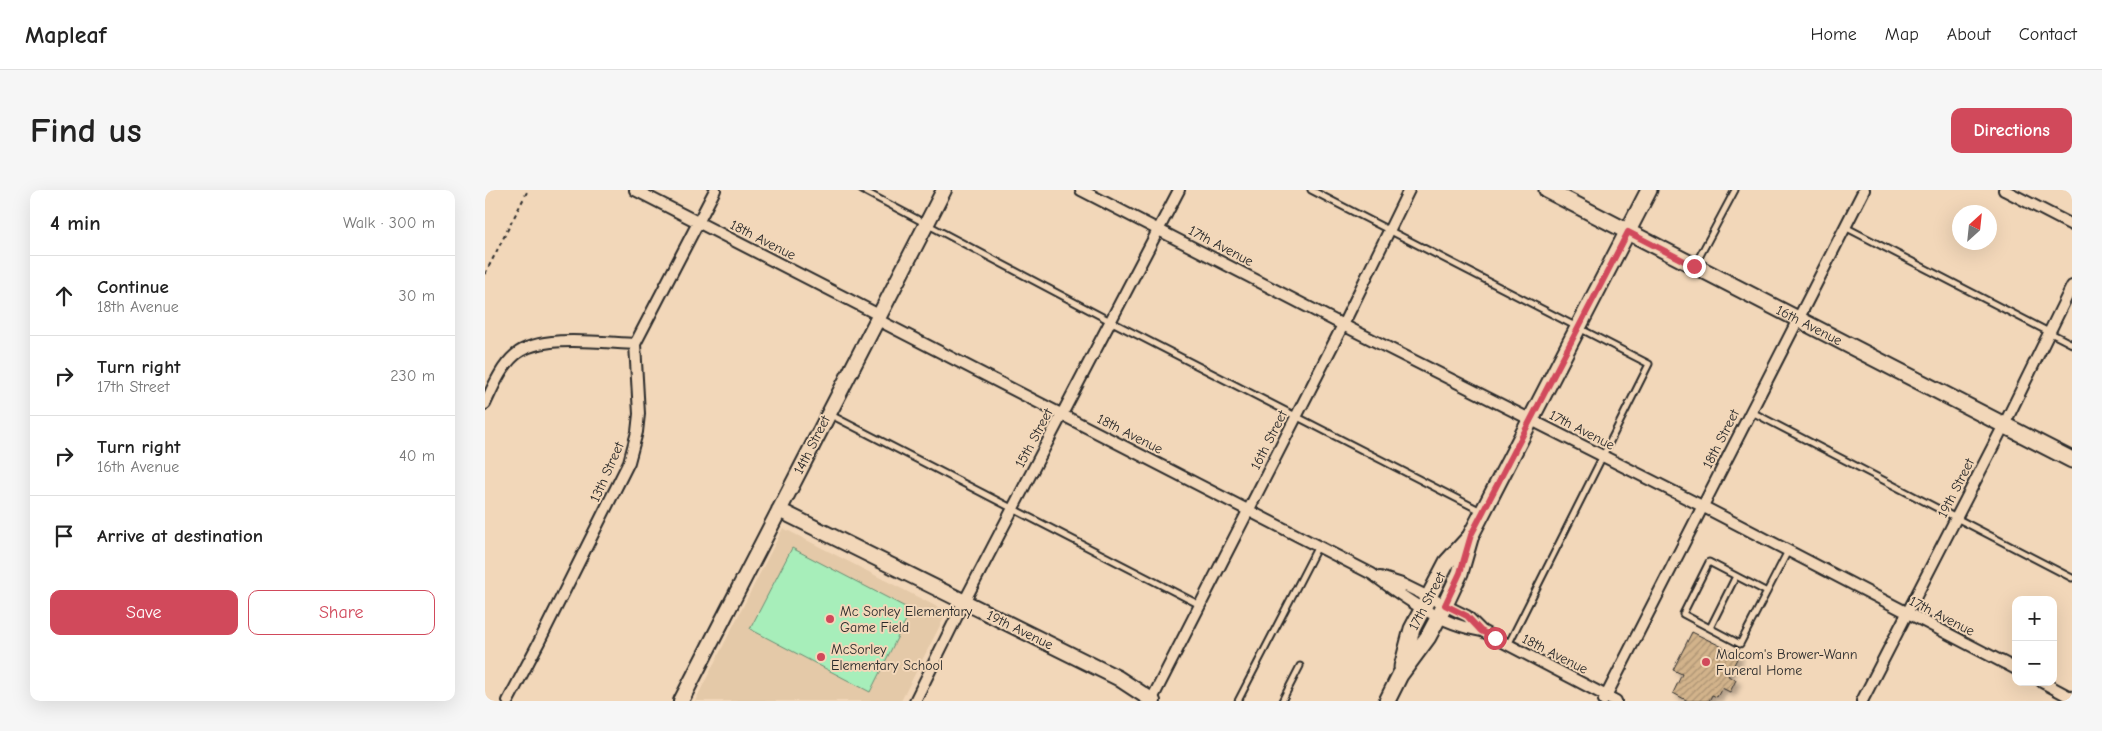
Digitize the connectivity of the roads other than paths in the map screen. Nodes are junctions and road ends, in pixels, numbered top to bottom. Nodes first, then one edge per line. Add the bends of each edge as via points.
1 (635, 190) edge
2 (715, 190) edge
3 (862, 190) edge
4 (944, 190) edge
5 (1081, 190) edge
6 (1179, 190) edge
7 (1311, 190) edge
8 (1409, 190) edge
9 (1547, 190) edge
10 (1649, 190) edge
11 (1735, 190) edge
12 (1864, 190) edge
13 (2004, 190) edge
14 (698, 223) junction
15 (926, 224) junction
16 (2072, 225) edge
17 (1845, 227) junction
18 (1160, 229) junction
19 (1389, 230) junction
20 (1628, 232) junction
21 (1694, 266) junction
22 (2072, 286) edge
23 (877, 317) junction
24 (1797, 318) junction
25 (1112, 322) junction
26 (1343, 325) junction
27 (1578, 327) junction
28 (2049, 333) junction
29 (635, 344) junction
30 (2072, 344) edge
31 (485, 404) edge
32 (1750, 411) junction
33 (828, 414) junction
34 (1061, 415) junction
35 (1296, 416) junction
36 (1530, 420) junction
37 (2004, 425) junction
38 (1603, 456) junction
39 (2072, 460) edge
40 (1702, 506) junction
41 (1013, 508) junction
42 (1249, 509) junction
43 (779, 510) junction
44 (1483, 513) junction
45 (1956, 518) junction
46 (1471, 535) junction
47 (1319, 546) junction
48 (1788, 551) junction
49 (1736, 576) junction
50 (2072, 578) edge
51 (1767, 592) junction
52 (963, 602) junction
53 (1426, 602) junction
54 (1200, 605) junction
55 (1442, 611) junction
56 (1907, 613) junction
57 (1709, 628) junction
58 (1507, 645) junction
59 (1300, 666) dead end
60 (2012, 667) edge
61 (1400, 675) junction
62 (2050, 686) edge
63 (1604, 698) edge
64 (2072, 698) edge
65 (1389, 700) edge
66 (507, 701) edge
67 (681, 701) edge
68 (915, 701) edge
69 (1152, 701) edge
70 (1238, 701) edge
71 (1283, 701) edge
72 (1616, 701) edge
73 (1862, 701) edge

1 - 14 street, 18th Avenue
2 - 14 street
3 - 15 lane
4 - 15 street, 14th Street
5 - 18 street, 17th Avenue
6 - 18 street, 15th Street
7 - 19 lane
8 - 19 street, 16th Street
9 - 20 main road, 16th Avenue
10 - 20 main road, 17th Street
11 - 21 lane
12 - 17 street, 18th Street
13 - 16 street
14 - 23 street, 18th Avenue
14 - 29 street
15 - 23 street, 14th Street
15 - 25 lane
17 - 24 street, 18th Street
17 - 28 lane
18 - 25 street, 15th Street
18 - 26 street, 17th Avenue
19 - 26 street, 16th Street
19 - 27 lane
20 - 21 main road, 16th Avenue
20 - 27 main road, 17th Street
21 - 24 main road, 16th Avenue
22 - 28 street, 19th Street
23 - 33 street, 14th Street
23 - 34 street, 18th Avenue
24 - 32 street, 18th Street
24 - 37 main road, 16th Avenue
25 - 34 street, 15th Street
25 - 35 lane
26 - 35 street, 16th Street
26 - 36 street, 17th Avenue
27 - 36 main road, 17th Street
27 - 38 lane via 1649,364
28 - 30 lane
28 - 37 street, 19th Street
29 - 31 street via 542,343 522,350 506,365
29 - 66 street, 13th Street via 639,414 629,462
32 - 40 street, 18th Street
32 - 45 lane
33 - 41 lane
33 - 43 street, 14th Street
34 - 41 street, 15th Street
34 - 42 street, 18th Avenue
35 - 42 street, 16th Street
35 - 44 lane
36 - 38 street, 17th Avenue
36 - 44 main road, 17th Street
37 - 39 main road, 16th Avenue
37 - 45 street, 19th Street
38 - 40 street, 17th Avenue
38 - 58 lane
40 - 48 street, 17th Avenue
40 - 63 street, 18th Street
41 - 52 street, 15th Street
41 - 54 lane
42 - 47 street, 18th Avenue
42 - 54 street, 16th Street
43 - 52 street, 19th Avenue
43 - 67 street, 14th Street
44 - 46 main road, 17th Street
45 - 50 lane
45 - 56 street, 19th Street
46 - 53 main road, 17th Street via 1447,562
46 - 55 main road, 17th Street via 1460,573
47 - 53 street, 18th Avenue via 1372,574 1402,584
47 - 70 lane
48 - 51 lane
48 - 56 street, 17th Avenue
49 - 51 lane
49 - 57 lane
49 - 57 lane via 1709,562 1683,614
51 - 57 lane via 1740,644
52 - 68 street, 15th Street
52 - 69 street, 19th Avenue via 1118,678
53 - 55 street, 18th Avenue
53 - 61 main road, 17th Street via 1412,629
54 - 69 street, 16th Street
55 - 58 street, 18th Avenue via 1463,628 1481,631
55 - 61 main road, 17th Street via 1428,637
56 - 60 street, 17th Avenue
56 - 73 street, 19th Street
58 - 63 street, 18th Avenue
59 - 71 lane
61 - 65 main road, 17th Street
62 - 64 street
63 - 72 street, 18th Avenue

